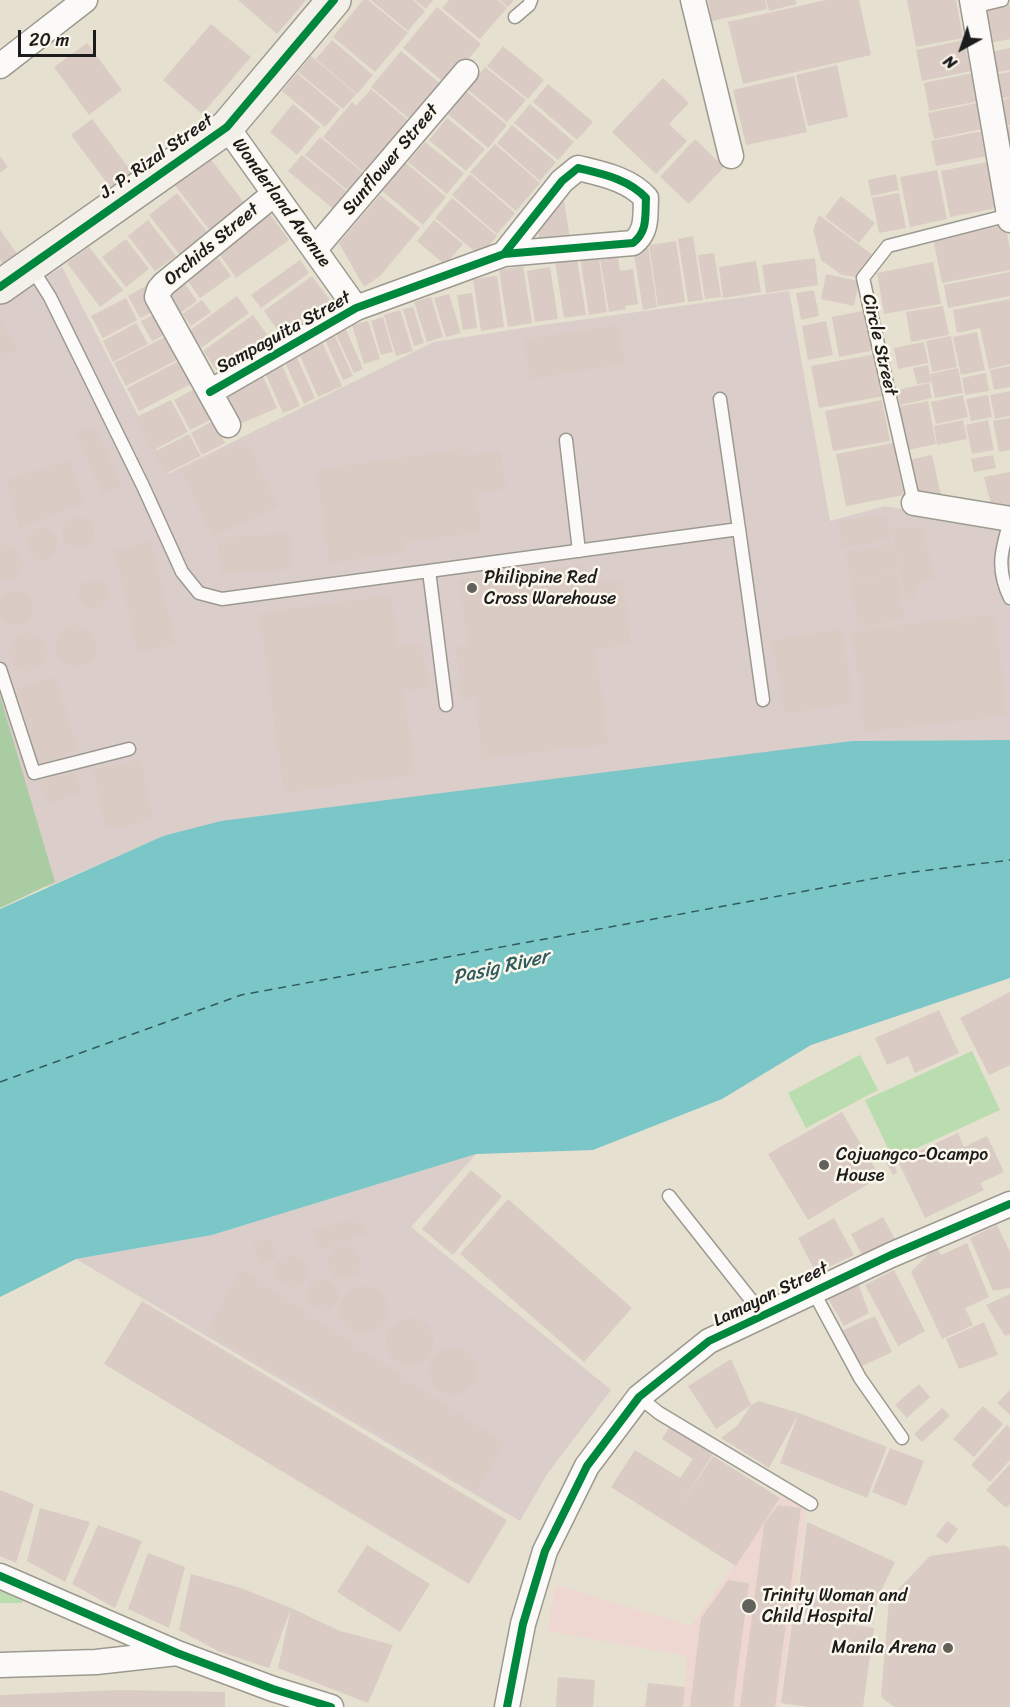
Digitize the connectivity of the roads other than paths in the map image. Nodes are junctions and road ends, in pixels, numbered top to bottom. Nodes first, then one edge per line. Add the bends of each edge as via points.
1 (85, 0) edge
2 (334, 0) edge
3 (531, 0) edge
4 (693, 0) edge
5 (1002, 0) edge
6 (973, 3) edge
7 (515, 17) dead end
8 (0, 66) edge
9 (466, 72) dead end
10 (227, 127) junction
11 (731, 156) dead end
12 (274, 194) junction
13 (1009, 218) edge
14 (315, 249) junction
15 (504, 254) junction
16 (30, 266) junction
17 (0, 287) edge
18 (356, 308) junction
19 (210, 392) junction
20 (720, 399) dead end
21 (228, 425) dead end
22 (566, 440) dead end
23 (914, 503) joint
24 (1010, 520) edge
25 (739, 529) junction
26 (579, 551) junction
27 (429, 571) junction
28 (1010, 598) edge
29 (0, 669) edge
30 (763, 700) dead end
31 (446, 705) dead end
32 (129, 749) dead end
33 (669, 1196) dead end
34 (1007, 1210) edge
35 (813, 1291) junction
36 (763, 1315) junction
37 (639, 1396) junction
38 (902, 1438) dead end
39 (811, 1504) dead end
40 (0, 1576) edge
41 (177, 1653) junction
42 (0, 1665) edge
43 (331, 1707) edge
44 (507, 1707) edge

1 - 8 street
2 - 10 street, J. P. Rizal Street
3 - 7 lane
4 - 11 street
5 - 6 lane
6 - 13 street
9 - 14 street, Sunflower Street
10 - 12 street, Wonderland Avenue
10 - 16 street, J. P. Rizal Street
12 - 14 street, Wonderland Avenue
12 - 19 street, Orchids Street via 159,290 157,297
13 - 23 lane, Circle Street via 888,246 864,278
14 - 18 street, Wonderland Avenue
15 - 15 street, Sampaguita Street via 633,243 645,229 646,198 636,188 578,168 562,181
15 - 18 street, Sampaguita Street
16 - 17 street, J. P. Rizal Street
16 - 27 lane via 55,308 182,572 199,593 222,599
18 - 19 street, Sampaguita Street
19 - 21 street, Orchids Street
20 - 25 lane
22 - 26 lane
23 - 24 street
24 - 28 lane via 1000,558
25 - 26 lane
25 - 30 lane
26 - 27 lane
27 - 31 lane
29 - 32 lane via 34,773
33 - 36 lane
34 - 35 street, Lamayan Street via 891,1255
35 - 36 street, Lamayan Street
35 - 38 lane via 860,1378
36 - 37 street, Lamayan Street via 709,1341
37 - 39 lane via 658,1413
37 - 44 street, Lamayan Street via 587,1466 544,1551 523,1624
40 - 41 street
41 - 42 street via 96,1662
41 - 43 street

